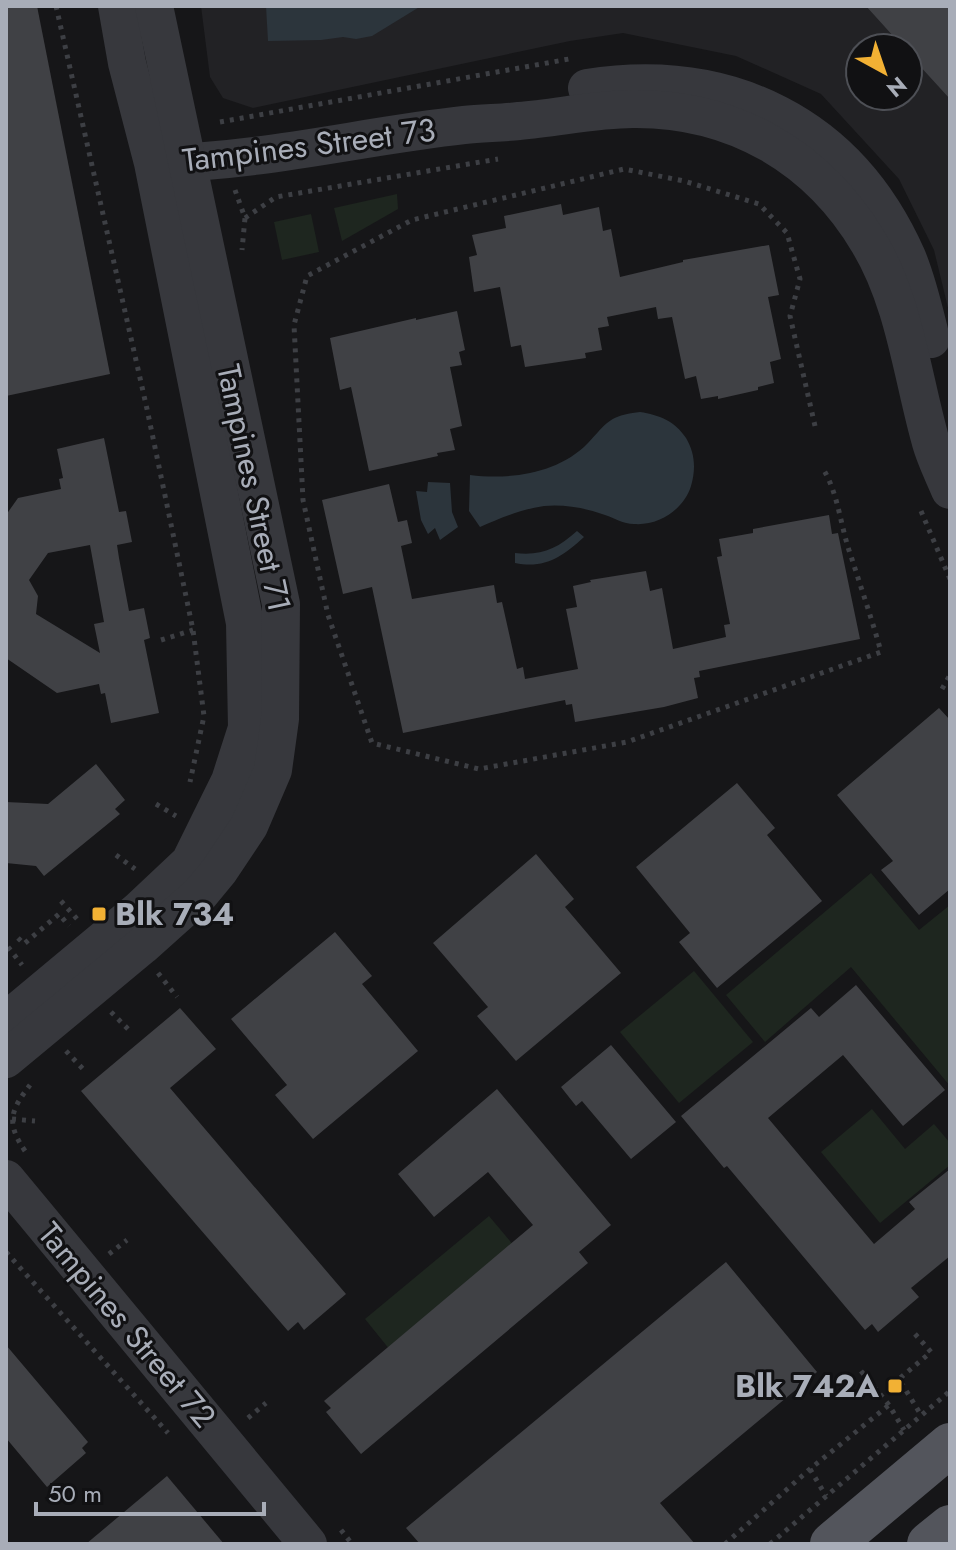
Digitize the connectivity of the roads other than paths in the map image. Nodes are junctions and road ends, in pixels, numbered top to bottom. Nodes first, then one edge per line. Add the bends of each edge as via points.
1 (117, 6) edge
2 (154, 6) edge
3 (464, 125) junction
4 (169, 163) junction
5 (950, 411) edge
6 (935, 498) edge
7 (6, 1021) edge
8 (6, 1059) edge
9 (6, 1179) edge
10 (936, 1430) edge
11 (950, 1527) edge
12 (308, 1544) edge
13 (832, 1544) edge
14 (929, 1544) edge

1 - 4 street, Tampines Street 71 via 127,63
2 - 4 street, Tampines Street 71
3 - 4 street, Tampines Street 73 via 225,161
3 - 5 street, Tampines Street 73 via 516,101 641,82 687,84 775,111 848,166 895,233 917,284
3 - 6 street, Tampines Street 73 via 636,108 726,124 760,135 796,159 853,217 882,266 930,441
4 - 7 street, Tampines Street 71 via 245,623 247,728 230,781 190,862
4 - 8 street, Tampines Street 71 via 281,604 280,719 273,770 249,826 200,894
9 - 12 street, Tampines Street 72
10 - 13 main road
11 - 14 main road

